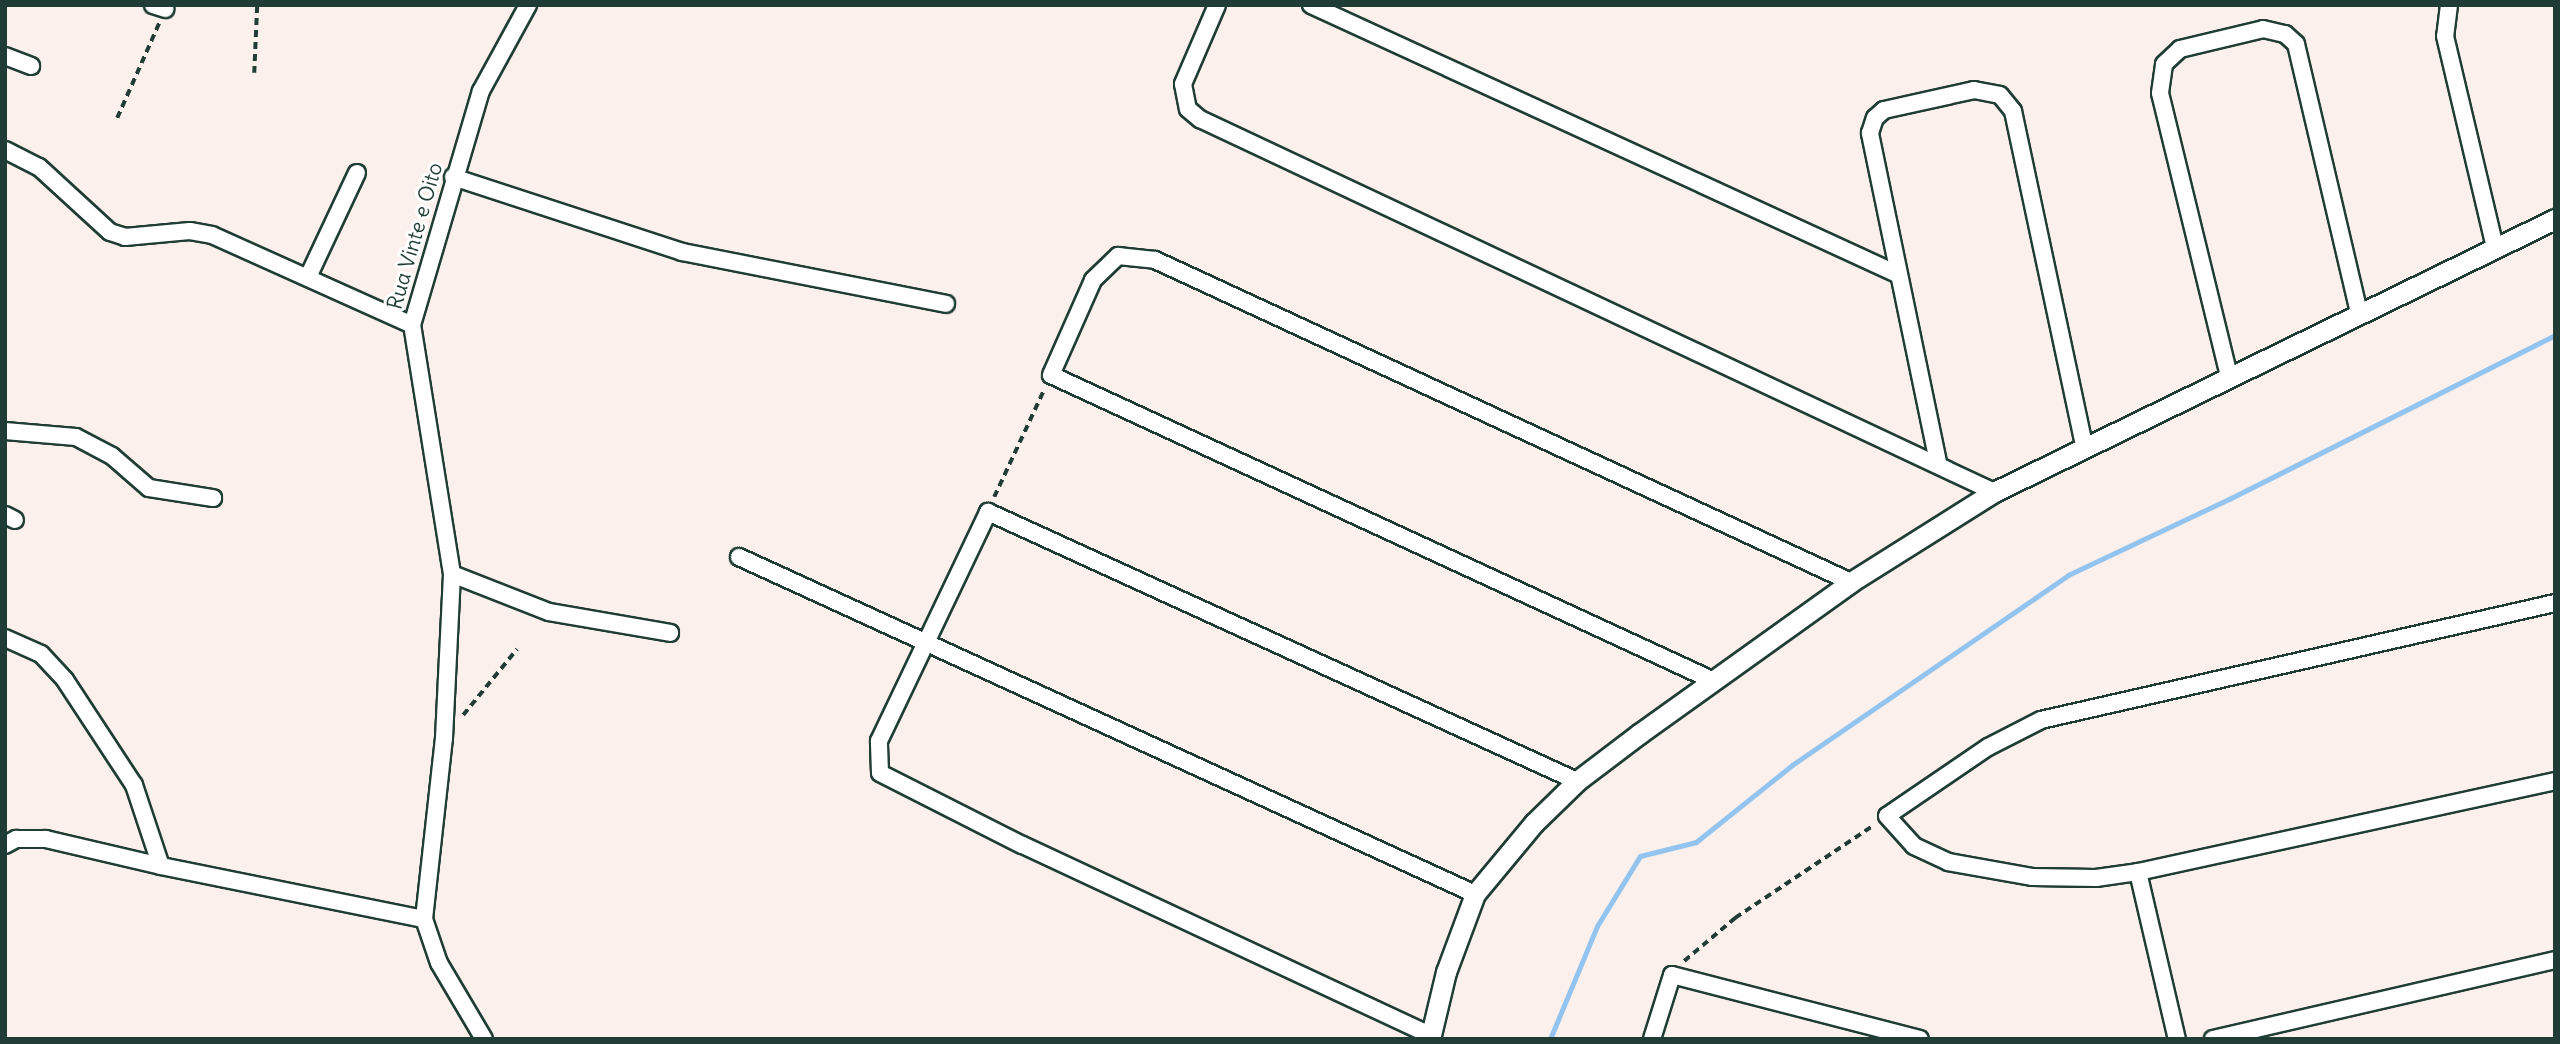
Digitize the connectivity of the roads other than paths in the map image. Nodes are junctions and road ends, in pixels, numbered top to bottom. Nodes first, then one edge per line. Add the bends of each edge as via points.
1 (528, 5) edge
2 (1217, 5) edge
3 (1311, 5) edge
4 (2449, 5) edge
5 (5, 57) edge
6 (31, 66) dead end
7 (5, 150) edge
8 (358, 173) dead end
9 (453, 177) junction
10 (2555, 219) edge
11 (2495, 248) junction
12 (1895, 272) junction
13 (308, 277) junction
14 (946, 304) dead end
15 (2359, 312) junction
16 (412, 325) junction
17 (2228, 376) junction
18 (5, 431) edge
19 (2084, 446) junction
20 (1938, 462) junction
21 (1994, 492) junction
22 (213, 498) dead end
23 (738, 557) dead end
24 (452, 574) junction
25 (1851, 582) junction
26 (2555, 603) edge
27 (670, 633) dead end
28 (5, 638) edge
29 (926, 642) junction
30 (1714, 681) junction
31 (1577, 781) junction
32 (2555, 781) edge
33 (5, 845) edge
34 (161, 866) junction
35 (2138, 873) junction
36 (1475, 894) junction
37 (424, 919) junction
38 (2555, 960) edge
39 (1430, 1037) edge
40 (484, 1039) edge
41 (1652, 1039) edge
42 (1920, 1039) edge
43 (2177, 1039) edge
44 (2213, 1039) edge

1 - 9 street, Rua Vinte e Oito via 481,91
2 - 20 street via 1183,84 1188,109 1200,119
3 - 12 street
4 - 11 street via 2445,36
5 - 6 street
7 - 13 street via 39,167 110,232 142,237 202,233
8 - 13 street
9 - 14 street via 682,252
9 - 16 street, Rua Vinte e Oito
10 - 11 street
11 - 15 street
12 - 19 street via 1870,145 1875,118 1893,107 1948,94 1983,89 2000,95 2015,116
12 - 20 street
13 - 16 street
15 - 17 street
15 - 17 street via 2296,44 2285,34 2263,29 2180,49 2164,64 2160,93
16 - 24 street, Rua Vinte e Oito
17 - 19 street
18 - 22 street via 76,437 112,456 144,486
19 - 21 street
20 - 21 street
21 - 25 street
23 - 29 street
24 - 27 street via 549,612
24 - 37 street, Rua Vinte e Oito via 444,738
25 - 30 street
25 - 30 street via 1144,257 1118,256 1101,269 1051,375
26 - 35 street via 2041,720 1988,747 1887,817 1914,846 1969,868 2064,878
28 - 34 street via 41,654 65,680 134,785
29 - 31 street via 988,512
29 - 36 street
29 - 39 street via 879,741 877,766 884,778
30 - 31 street
31 - 36 street via 1534,822
32 - 35 street
33 - 34 street via 16,839 46,839
34 - 37 street
35 - 43 street
36 - 39 street via 1446,972
37 - 40 street via 439,963
38 - 44 street
41 - 42 street via 1672,975

